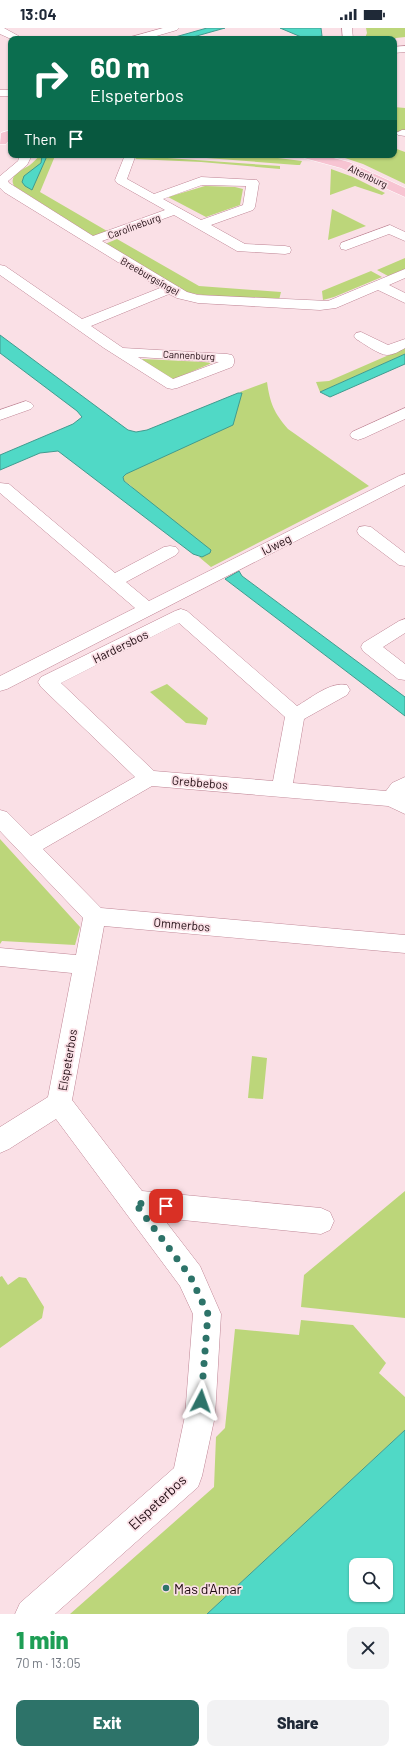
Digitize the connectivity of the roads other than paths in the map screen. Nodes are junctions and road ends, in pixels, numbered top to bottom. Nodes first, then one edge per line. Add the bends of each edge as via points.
1 (174, 28) edge
2 (0, 30) edge
3 (13, 36) edge
4 (146, 36) edge
5 (17, 158) edge
6 (25, 158) edge
7 (128, 158) edge
8 (319, 158) edge
9 (15, 169) junction
10 (4, 191) edge
11 (405, 193) edge
12 (153, 198) junction
13 (176, 210) junction
14 (202, 224) junction
15 (405, 237) edge
16 (91, 241) junction
17 (346, 246) dead end
18 (285, 250) dead end
19 (0, 270) edge
20 (405, 273) edge
21 (378, 284) junction
22 (170, 289) junction
23 (405, 299) edge
24 (80, 325) junction
25 (361, 336) dead end
26 (405, 344) edge
27 (120, 352) junction
28 (26, 406) dead end
29 (405, 413) edge
30 (0, 415) edge
31 (358, 435) dead end
32 (405, 479) edge
33 (3, 487) dead end
34 (365, 531) dead end
35 (170, 551) dead end
36 (405, 561) edge
37 (114, 581) junction
38 (147, 609) junction
39 (405, 625) edge
40 (405, 674) edge
41 (0, 684) edge
42 (340, 690) dead end
43 (295, 714) junction
44 (149, 778) junction
45 (282, 790) junction
46 (400, 796) edge
47 (0, 818) edge
48 (28, 848) junction
49 (96, 916) junction
50 (405, 944) edge
51 (0, 958) edge
52 (85, 965) junction
53 (59, 1103) junction
54 (0, 1141) edge
55 (135, 1203) junction
56 (321, 1221) dead end
57 (32, 1614) edge

1 - 4 street
2 - 3 street
5 - 9 street
6 - 9 street, Breeburgsingel
7 - 12 street, Carolineburg via 121,180
8 - 11 main road, Altenburg via 344,165
9 - 10 street, Breeburgsingel via 2,180
10 - 16 street, Breeburgsingel
12 - 13 street, Carolineburg
12 - 14 street, Carolineburg via 201,181 253,183 249,207
13 - 14 street, Carolineburg
13 - 16 street, Carolineburg
14 - 18 street, Carolineburg via 242,248
15 - 17 street via 390,229
16 - 22 street, Breeburgsingel
19 - 24 street, Cannenburg
20 - 21 street, Breeburgsingel
21 - 22 street, Breeburgsingel via 332,304 320,306 198,299
21 - 23 street
22 - 24 street
24 - 27 street, Cannenburg
25 - 26 street via 387,351
27 - 27 street, Cannenburg via 172,385 226,364 227,358
28 - 30 street
29 - 31 street
32 - 38 street, IJweg
33 - 37 street
34 - 36 street
35 - 37 street
37 - 38 street
38 - 41 street, IJweg
39 - 40 street via 370,646
42 - 43 street
43 - 44 street, Hardersbos via 181,615 48,682
43 - 45 street
44 - 45 street, Grebbebos
44 - 48 street
45 - 46 street, Grebbebos
47 - 48 street
48 - 49 street
49 - 50 street, Ommerbos
49 - 52 street, Elspeterbos
51 - 52 street
52 - 53 street, Elspeterbos
53 - 54 street
53 - 55 street, Elspeterbos
55 - 56 street
55 - 57 street, Elspeterbos via 190,1276 208,1314 200,1416 187,1476

